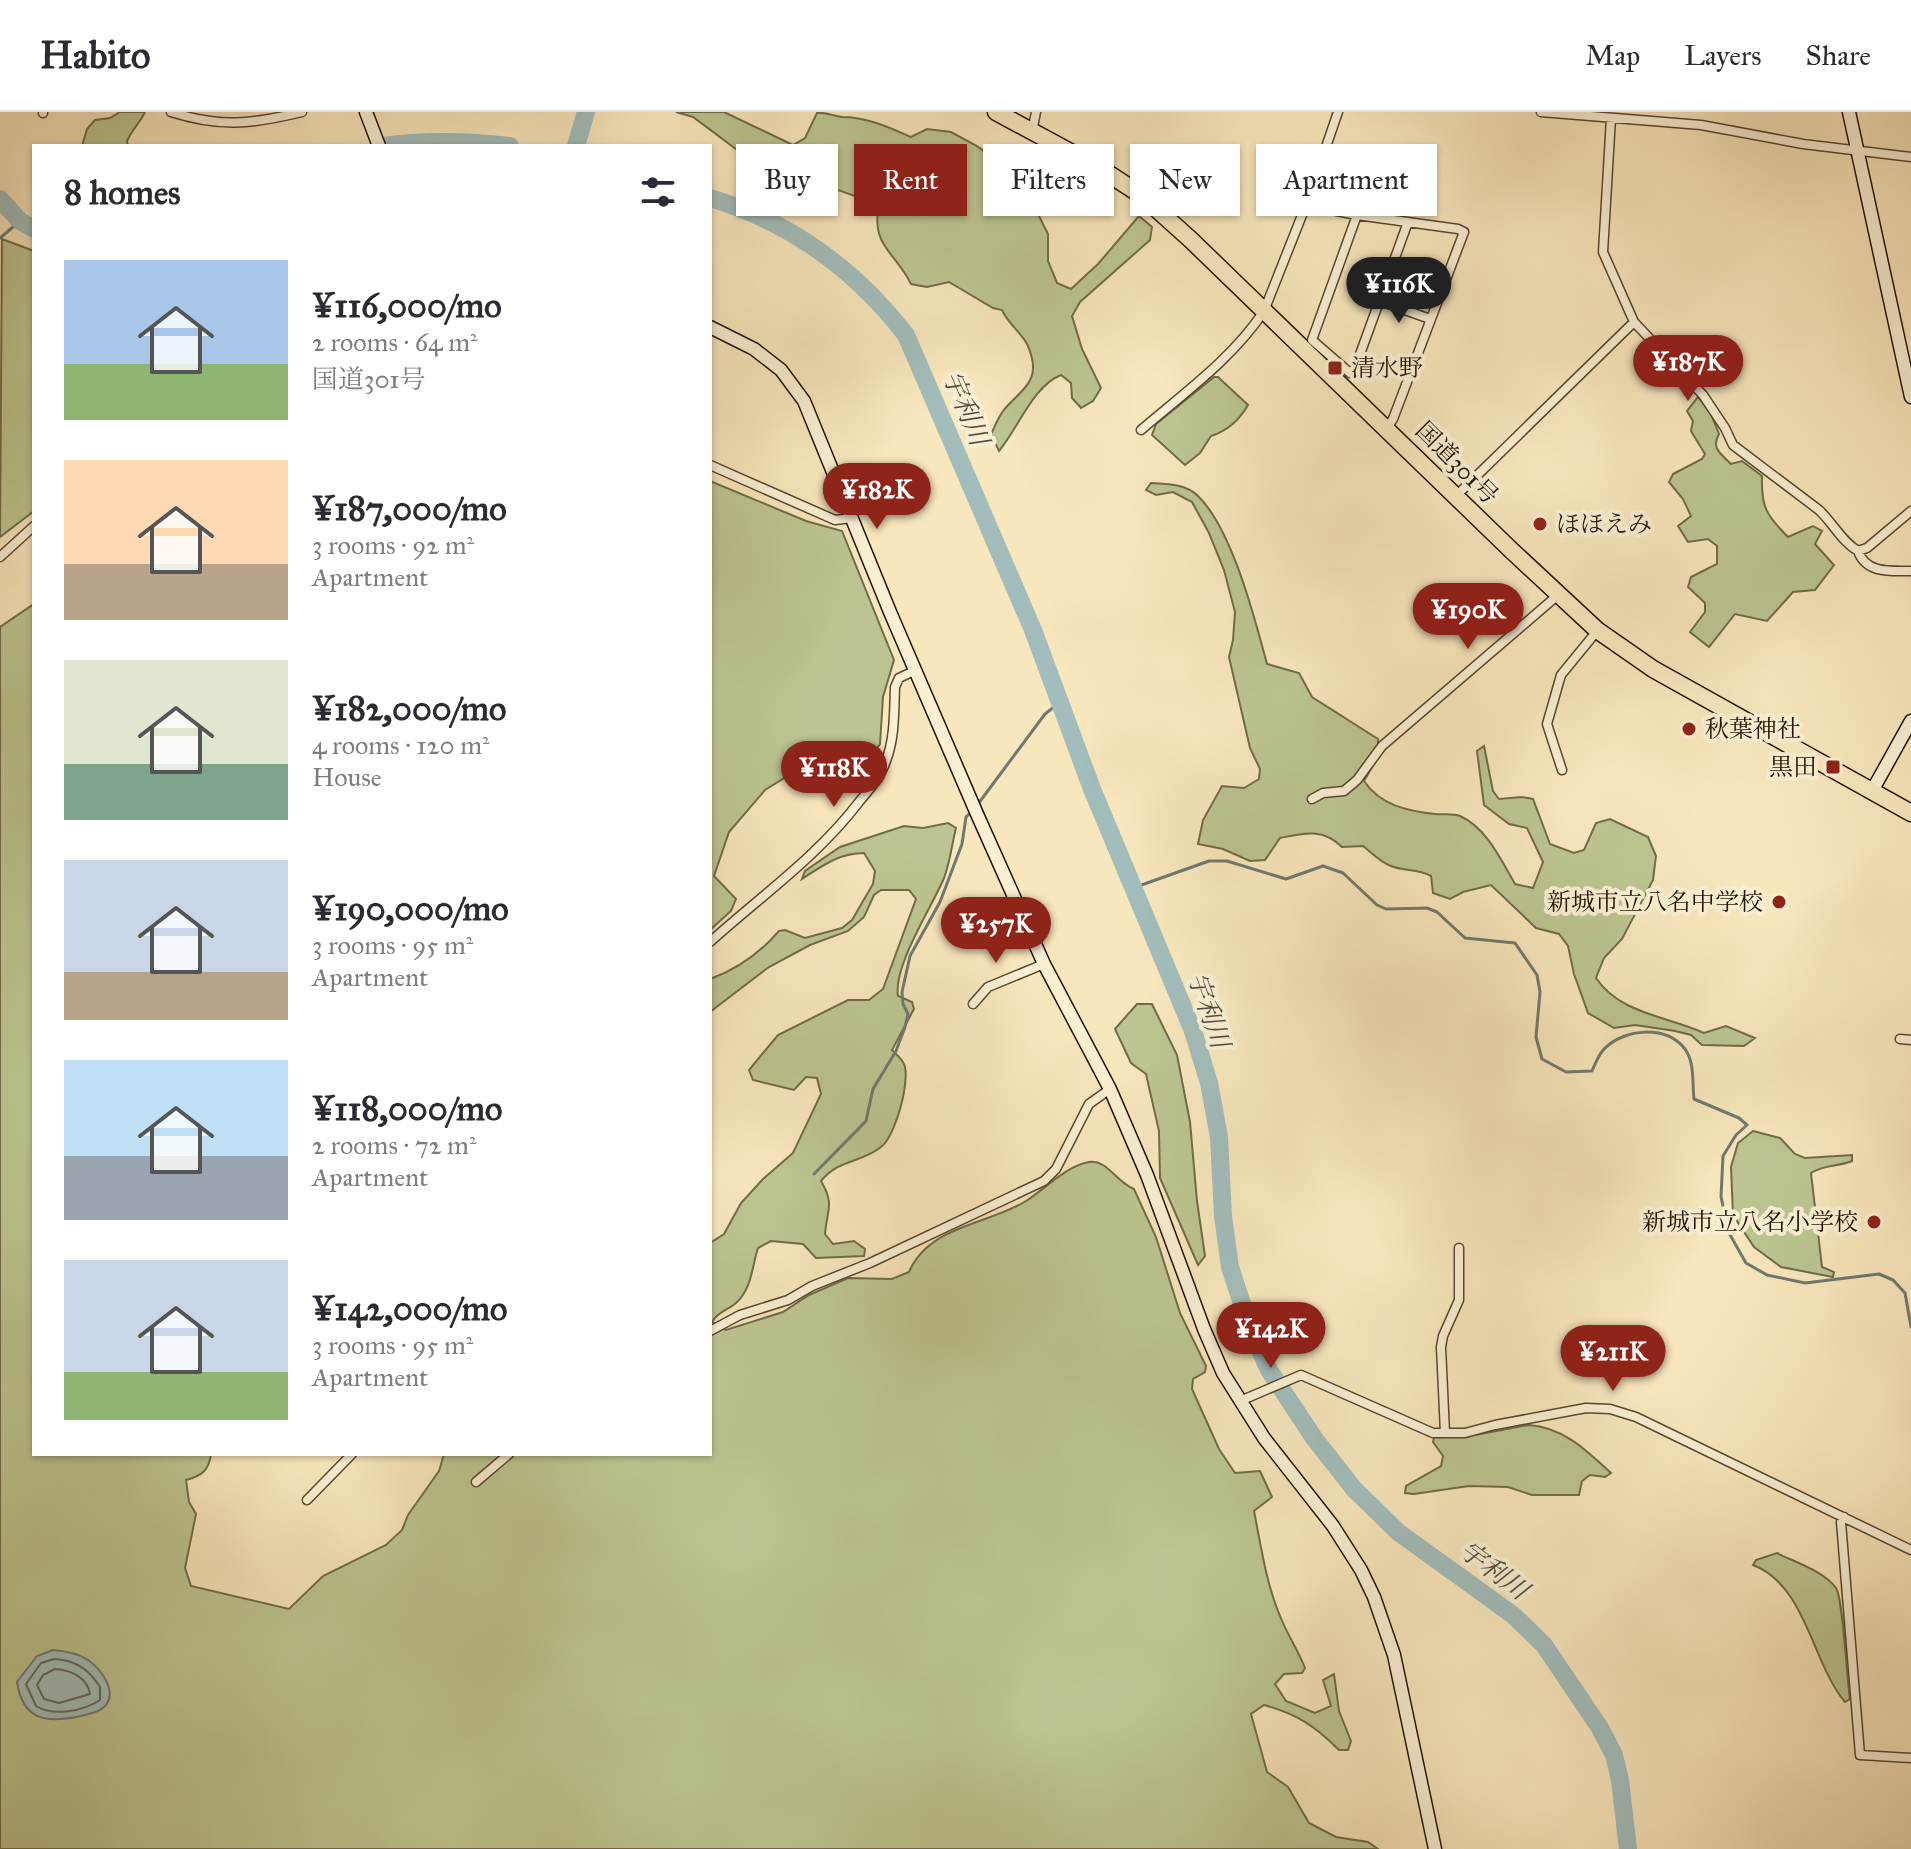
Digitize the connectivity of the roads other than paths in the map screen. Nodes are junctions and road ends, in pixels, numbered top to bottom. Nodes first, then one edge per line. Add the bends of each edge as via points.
1 (172, 112) edge
2 (302, 112) edge
3 (996, 112) edge
4 (1036, 112) edge
5 (1338, 112) edge
6 (1541, 112) edge
7 (1849, 112) edge
8 (368, 118) edge
9 (1611, 118) junction
10 (1032, 132) junction
11 (378, 144) edge
12 (1327, 144) edge
13 (1858, 151) junction
14 (1911, 157) edge
15 (1302, 216) edge
16 (1357, 216) edge
17 (1364, 216) edge
18 (1408, 222) junction
19 (1380, 301) junction
20 (1264, 311) junction
21 (1430, 319) junction
22 (1634, 322) junction
23 (712, 328) edge
24 (1911, 397) edge
25 (1387, 428) junction
26 (1141, 430) dead end
27 (712, 466) edge
28 (1456, 496) junction
29 (1911, 511) edge
30 (852, 518) junction
31 (32, 528) edge
32 (1858, 551) junction
33 (0, 557) edge
34 (1911, 571) edge
35 (1558, 594) junction
36 (1597, 630) junction
37 (914, 671) junction
38 (1911, 721) edge
39 (1562, 770) dead end
40 (1872, 791) junction
41 (1312, 799) dead end
42 (1911, 813) edge
43 (712, 940) edge
44 (1044, 964) junction
45 (973, 1004) dead end
46 (1900, 1039) dead end
47 (1911, 1040) edge
48 (1110, 1089) junction
49 (1459, 1248) dead end
50 (712, 1330) edge
51 (1240, 1401) junction
52 (1445, 1433) junction
53 (350, 1456) edge
54 (507, 1456) edge
55 (476, 1482) dead end
56 (307, 1500) dead end
57 (1844, 1517) junction
58 (1911, 1550) edge
59 (1911, 1758) edge
60 (1435, 1849) edge

1 - 2 street via 242,124
3 - 10 highway, 国道301号
4 - 10 street
5 - 12 street
6 - 9 street
7 - 13 street
8 - 11 street
9 - 13 street via 1701,125
9 - 22 street via 1603,252
10 - 20 highway, 国道301号 via 1141,195
13 - 14 street
13 - 24 street
15 - 20 street
16 - 19 street via 1312,340 1350,373
17 - 18 street
18 - 19 street
18 - 21 street via 1464,232
19 - 21 street
20 - 25 highway, 国道301号
20 - 26 street via 1214,368
21 - 25 street
22 - 28 street
22 - 32 street via 1703,395 1733,445 1819,510
23 - 30 street via 781,370 804,401
25 - 28 highway, 国道301号
27 - 30 street via 835,520
28 - 35 highway, 国道301号
29 - 32 street
30 - 37 street
31 - 33 street
32 - 34 street via 1874,569
35 - 36 highway, 国道301号
35 - 41 street via 1382,746 1344,791
36 - 39 street via 1561,675 1547,724
36 - 40 highway, 国道301号 via 1653,669
37 - 43 street via 899,678 895,687 890,747 870,789 798,868
37 - 44 street
38 - 40 street
40 - 42 highway, 国道301号
44 - 45 street via 988,987
44 - 48 street
46 - 47 street
48 - 50 street via 1089,1104 1056,1169 1044,1181
48 - 51 street via 1204,1329
49 - 52 street via 1459,1300 1441,1347
51 - 52 street via 1298,1376 1310,1377 1412,1425
51 - 60 street via 1333,1526 1374,1597 1394,1655
52 - 57 street via 1570,1410 1610,1409
53 - 56 street
54 - 55 street
57 - 58 street
57 - 59 street via 1860,1755

